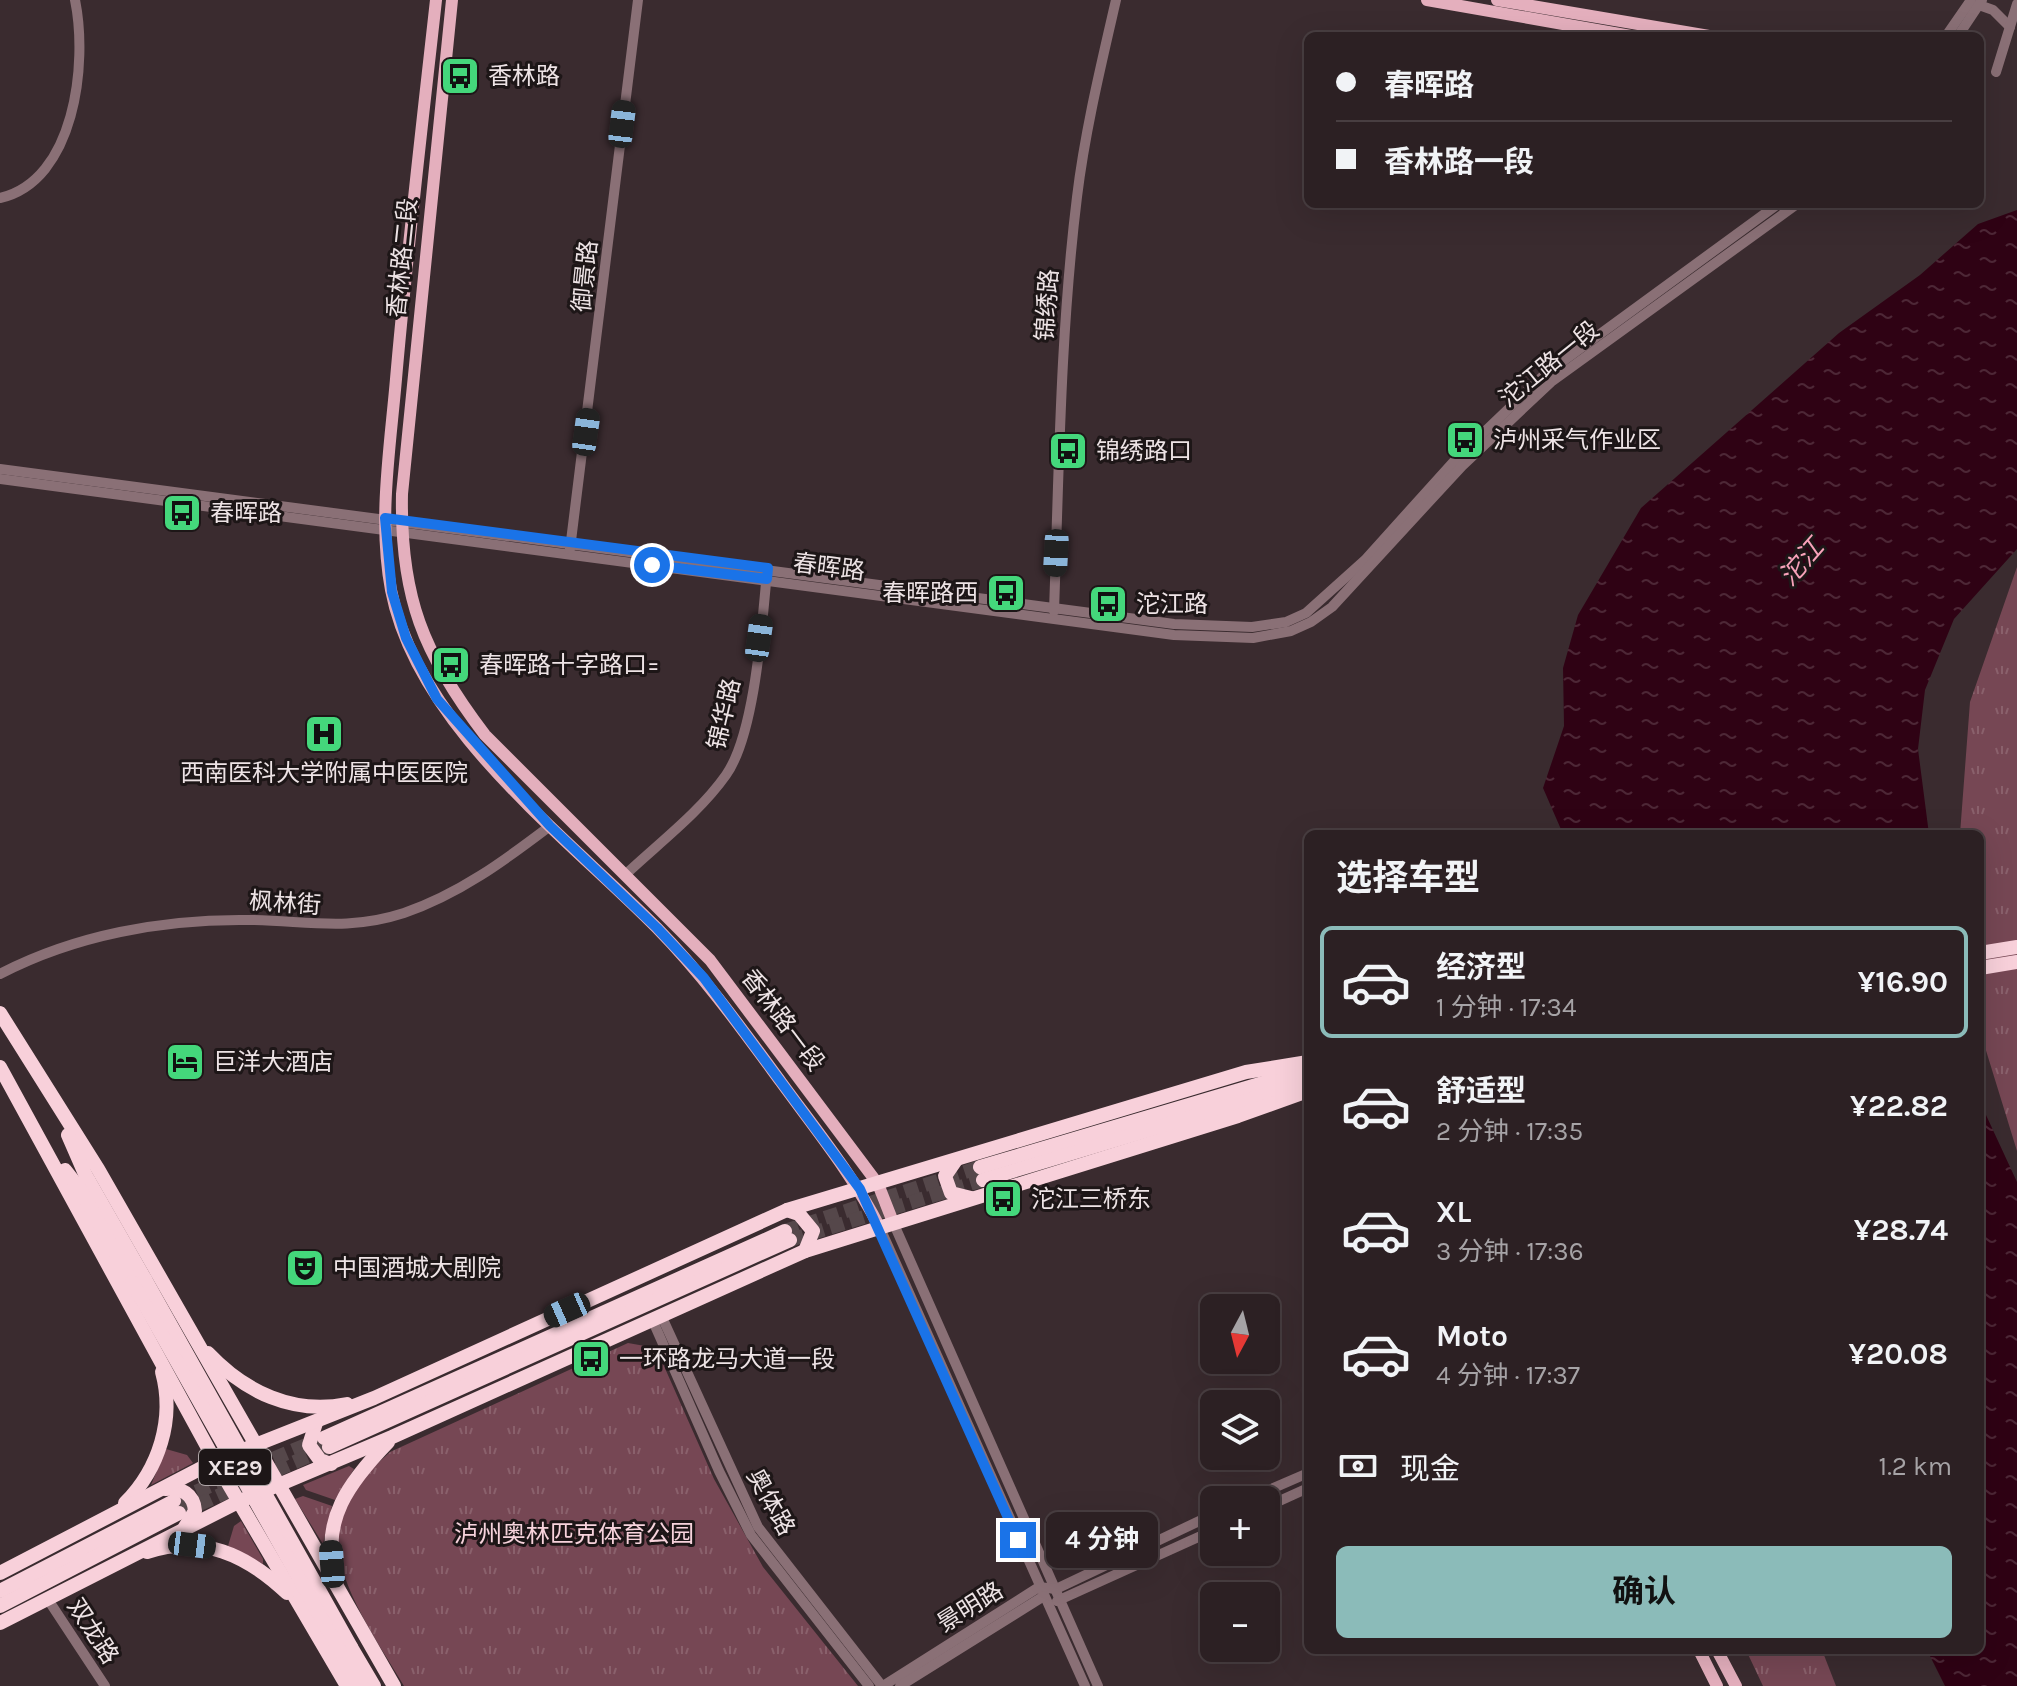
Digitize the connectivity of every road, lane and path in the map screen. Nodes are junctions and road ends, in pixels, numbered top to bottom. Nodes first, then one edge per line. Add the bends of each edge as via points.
1 (75, 0) edge
2 (436, 0) edge
3 (452, 0) edge
4 (638, 0) edge
5 (1116, 0) edge
6 (1427, 0) edge
7 (1497, 0) edge
8 (1977, 2) edge
9 (2017, 4) edge
10 (1486, 5) edge
11 (2010, 27) junction
12 (1612, 32) edge
13 (1685, 32) edge
14 (1950, 32) edge
15 (1960, 32) edge
16 (1996, 72) dead end
17 (0, 198) edge
18 (1773, 208) edge
19 (1791, 208) edge
20 (0, 469) edge
21 (0, 479) edge
22 (385, 523) junction
23 (402, 525) junction
24 (570, 549) junction
25 (765, 573) junction
26 (1054, 612) junction
27 (1271, 630) junction
28 (550, 826) junction
29 (624, 872) junction
30 (2017, 947) edge
31 (1984, 952) edge
32 (2017, 962) edge
33 (1984, 967) edge
34 (0, 974) edge
35 (0, 1013) edge
36 (1304, 1063) edge
37 (0, 1067) edge
38 (1304, 1070) edge
39 (1304, 1083) edge
40 (1304, 1092) edge
41 (50, 1093) junction
42 (43, 1141) junction
43 (956, 1160) junction
44 (878, 1184) junction
45 (860, 1189) junction
46 (971, 1198) junction
47 (787, 1210) junction
48 (886, 1225) junction
49 (787, 1235) tunnel mouth
50 (805, 1251) junction
51 (138, 1280) junction
52 (656, 1317) junction
53 (194, 1338) junction
54 (155, 1349) junction
55 (374, 1398) junction
56 (316, 1423) junction
57 (392, 1437) junction
58 (327, 1442) tunnel mouth
59 (256, 1446) junction
60 (215, 1461) junction
61 (331, 1464) junction
62 (1304, 1475) edge
63 (278, 1484) junction
64 (1278, 1486) edge
65 (162, 1489) junction
66 (1304, 1490) edge
67 (1280, 1501) edge
68 (238, 1502) junction
69 (116, 1513) junction
70 (1200, 1521) edge
71 (184, 1527) junction
72 (1200, 1537) edge
73 (109, 1565) junction
74 (0, 1573) edge
75 (1056, 1589) junction
76 (0, 1591) edge
77 (1042, 1591) junction
78 (47, 1598) junction
79 (343, 1601) junction
80 (1060, 1603) junction
81 (0, 1606) edge
82 (0, 1623) edge
83 (311, 1624) junction
84 (345, 1649) junction
85 (1701, 1654) edge
86 (1719, 1654) edge
87 (105, 1686) edge
88 (347, 1686) edge
89 (361, 1686) edge
90 (374, 1686) edge
91 (394, 1686) edge
92 (869, 1686) edge
93 (883, 1686) edge
94 (900, 1686) edge
95 (1085, 1686) edge
96 (1098, 1686) edge
97 (1717, 1686) edge
98 (1736, 1686) edge

1 - 17 street via 80,66 61,144 36,181
2 - 22 main road, 香林路二段
3 - 23 main road, 香林路二段
4 - 24 street, 御景路
5 - 26 street, 锦绣路 via 1087,131 1074,225 1060,409
6 - 10 main road
7 - 13 main road
8 - 11 street
8 - 14 street
8 - 15 street
9 - 11 street
10 - 12 main road
11 - 16 street
18 - 27 street, 沱江路一段 via 1544,375 1324,599
19 - 27 street, 沱江路一段 via 1551,382 1462,466 1332,607 1311,622
20 - 22 street, 春晖路
21 - 22 street, 春晖路
22 - 23 street, 春晖路
22 - 28 main road, 香林路一段 via 392,592 425,679 461,730
23 - 24 street, 春晖路
23 - 29 main road, 香林路一段 via 407,584 420,629 459,701 517,769
24 - 25 street, 春晖路
25 - 26 street, 春晖路
25 - 29 street, 锦华路 via 746,727 736,759 716,788
26 - 27 street, 春晖路 via 1205,637
28 - 34 street, 枫林街 via 494,869 403,913 325,926 253,920 172,923 36,955
28 - 45 main road, 香林路一段 via 704,978
29 - 44 main road, 香林路一段 via 710,960
30 - 31 highway
32 - 33 highway
35 - 41 highway, XE29
36 - 43 highway via 1246,1072
37 - 42 highway, XE29
38 - 39 highway via 981,1173
40 - 46 highway
41 - 51 highway, XE29
41 - 53 highway
42 - 51 highway, XE29
42 - 54 highway
43 - 44 highway
43 - 46 highway via 945,1176 947,1185 951,1193
44 - 45 highway
44 - 48 main road, 香林路一段
45 - 47 highway
45 - 48 main road, 香林路一段
46 - 48 highway
47 - 50 highway via 799,1214 813,1231
47 - 55 highway
48 - 50 highway
48 - 75 street, 香林路一段
48 - 77 street, 香林路一段
49 - 58 highway
50 - 52 highway
51 - 84 highway, XE29, bridge
52 - 57 highway
52 - 92 street, 奥体路 via 751,1535
52 - 93 street, 奥体路 via 758,1527
53 - 55 highway via 231,1375 281,1402 329,1407
53 - 59 highway
54 - 60 highway
54 - 69 highway via 166,1388 159,1455
55 - 56 highway
56 - 59 highway
56 - 61 highway via 309,1445 320,1460
57 - 61 highway
57 - 79 highway via 350,1483 338,1505 331,1545
59 - 60 highway
59 - 63 highway
60 - 65 highway
60 - 68 highway
61 - 63 highway
62 - 64 street
63 - 68 highway
63 - 79 highway
65 - 69 highway
65 - 71 highway via 175,1487 192,1499 195,1511
66 - 67 street
68 - 71 highway
68 - 83 highway
69 - 74 highway
70 - 75 street
71 - 73 highway
72 - 80 street
73 - 78 highway
73 - 83 highway via 176,1546 223,1549 266,1573
75 - 77 street, 景明路
75 - 80 street, 香林路一段
76 - 81 highway via 176,1507
77 - 80 street
77 - 93 street, 景明路
77 - 94 street, 景明路
77 - 95 street, 香林路一段
78 - 82 highway
78 - 87 street, 双龙路
79 - 91 highway
80 - 96 street, 香林路一段
83 - 88 highway
84 - 89 highway, XE29
84 - 90 highway, XE29
85 - 97 main road
86 - 98 main road

